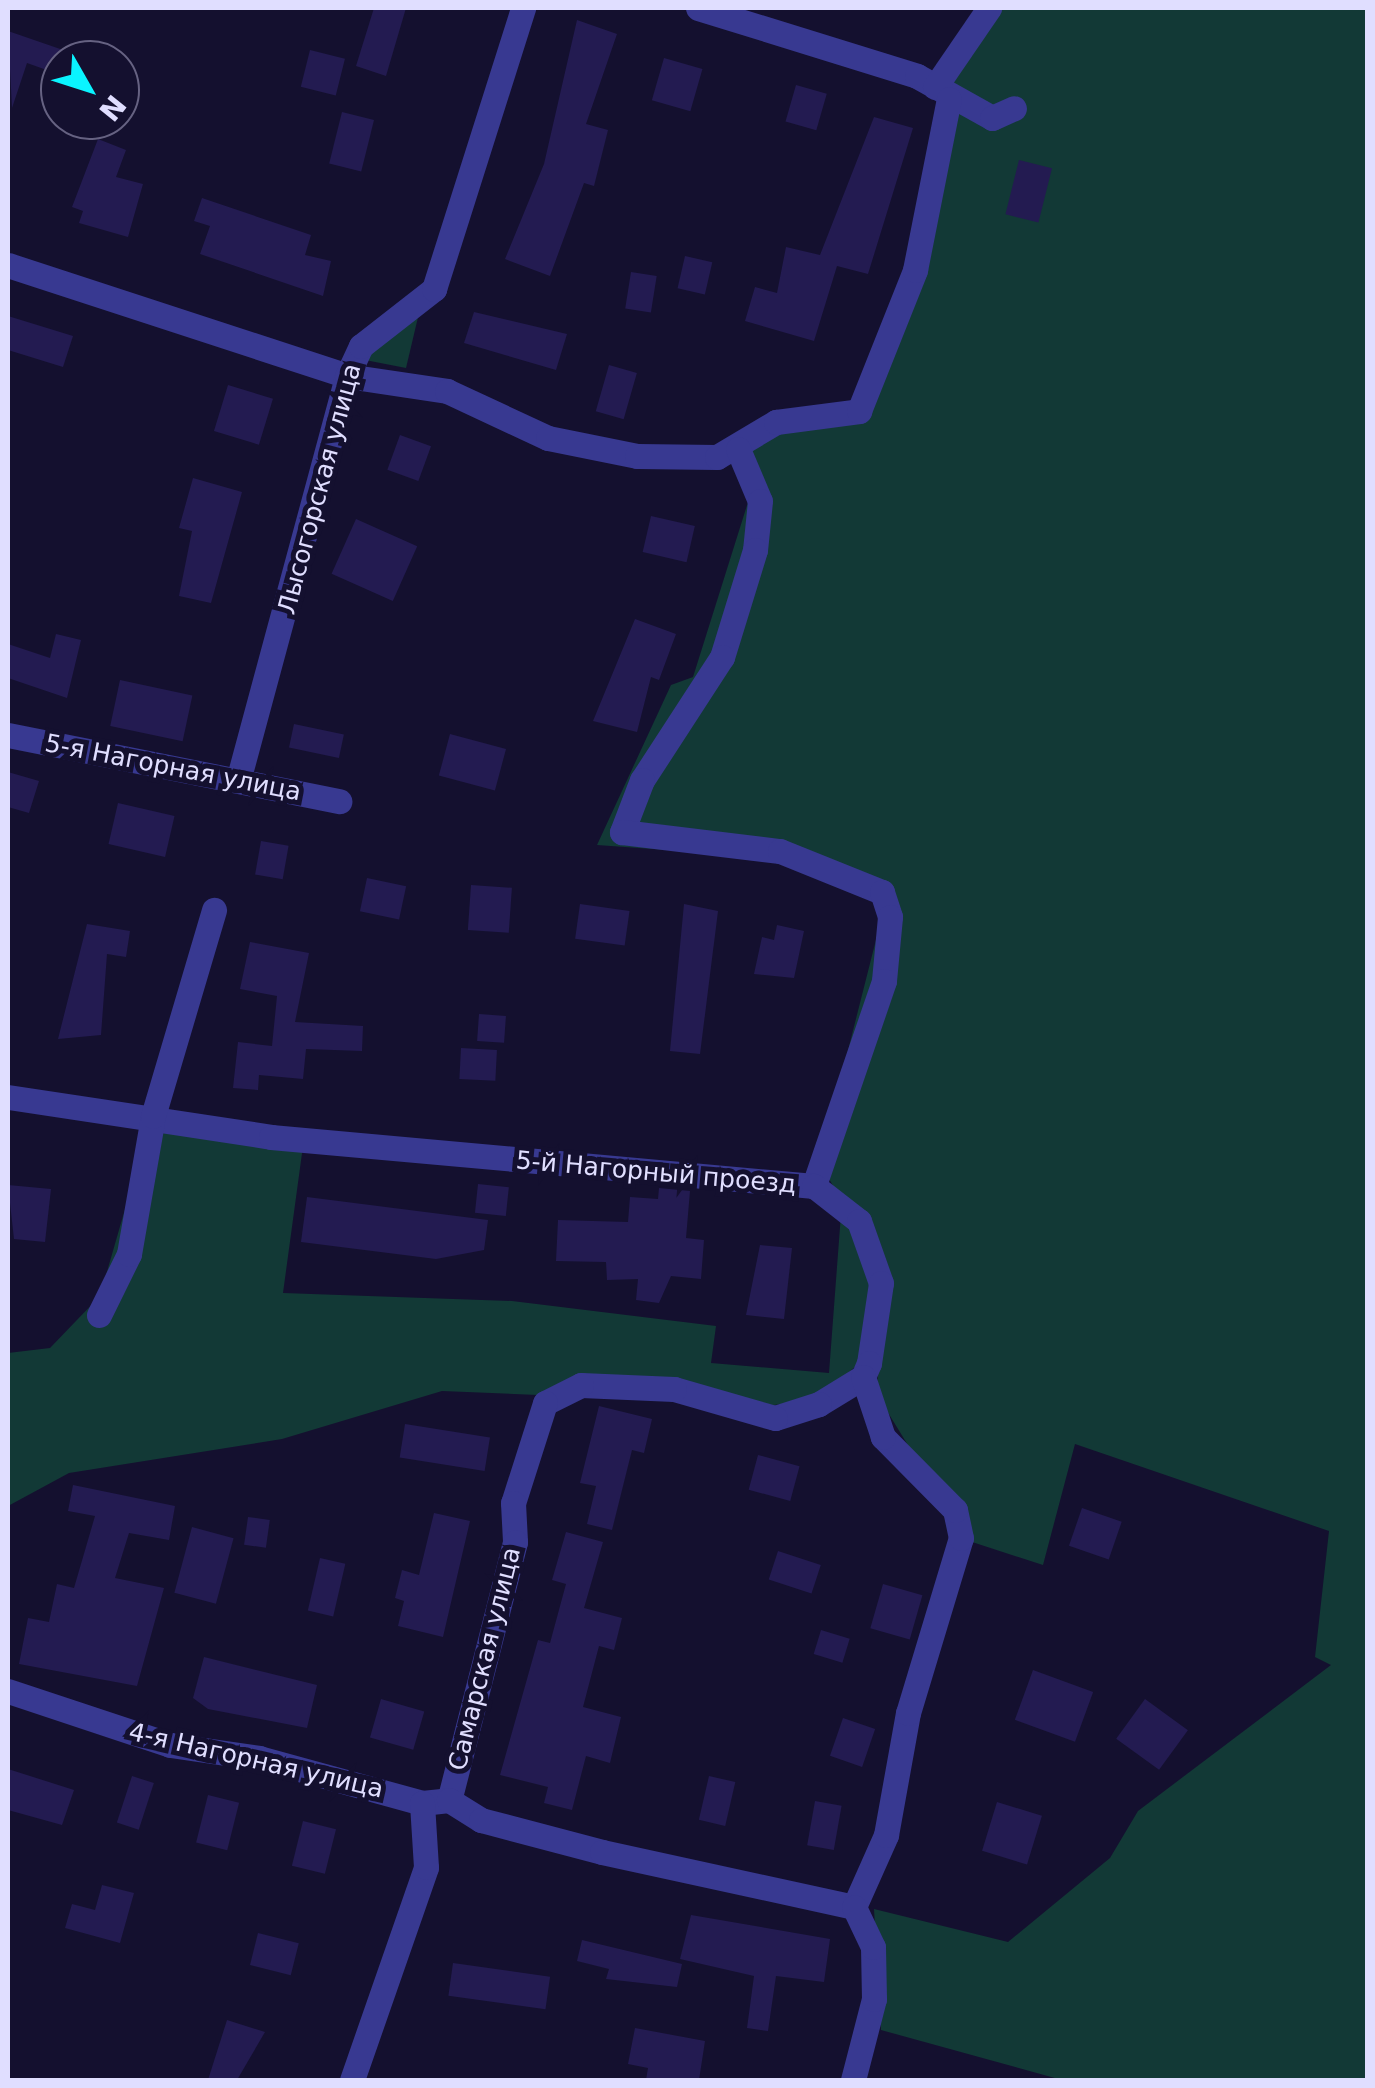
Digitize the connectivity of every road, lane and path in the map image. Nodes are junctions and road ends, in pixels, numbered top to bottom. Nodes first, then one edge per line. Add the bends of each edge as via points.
1 (523, 8) edge
2 (698, 8) edge
3 (989, 8) edge
4 (942, 93) junction
5 (1014, 108) dead end
6 (8, 265) edge
7 (346, 376) junction
8 (738, 448) junction
9 (8, 736) edge
10 (240, 776) junction
11 (339, 801) dead end
12 (214, 910) dead end
13 (8, 1097) edge
14 (153, 1116) junction
15 (814, 1186) junction
16 (99, 1314) dead end
17 (863, 1378) junction
18 (8, 1690) edge
19 (450, 1800) junction
20 (422, 1803) junction
21 (854, 1907) junction
22 (352, 2080) edge
23 (853, 2080) edge

1 - 7 street, Лысогорская улица via 434,289 361,346
2 - 4 street via 742,14
3 - 4 street
4 - 5 street via 992,118
4 - 8 street via 915,270 868,397 834,420 776,422
6 - 7 street
7 - 8 street via 432,386 596,451 718,457
7 - 10 street, Лысогорская улица
8 - 15 street via 760,501 755,550 722,656 642,780 622,832 780,851 882,892 890,917 884,980
9 - 10 street, 5-я Нагорная улица
10 - 11 street, 5-я Нагорная улица
12 - 14 street
13 - 14 street, 5-й Нагорный проезд
14 - 15 street, 5-й Нагорный проезд via 271,1137
14 - 16 street via 129,1254
15 - 17 street, 5-й Нагорный проезд via 859,1221 876,1254 881,1283
17 - 19 street, Самарская улица via 776,1418 674,1389 581,1384 545,1403 513,1504 515,1542
17 - 21 street via 883,1437 954,1510 961,1538 908,1713 886,1836
18 - 20 street, 4-я Нагорная улица via 170,1745 259,1758
19 - 20 street, 4-я Нагорная улица
19 - 21 street via 481,1820
20 - 22 street via 426,1866
21 - 23 street via 873,1947 874,1999

